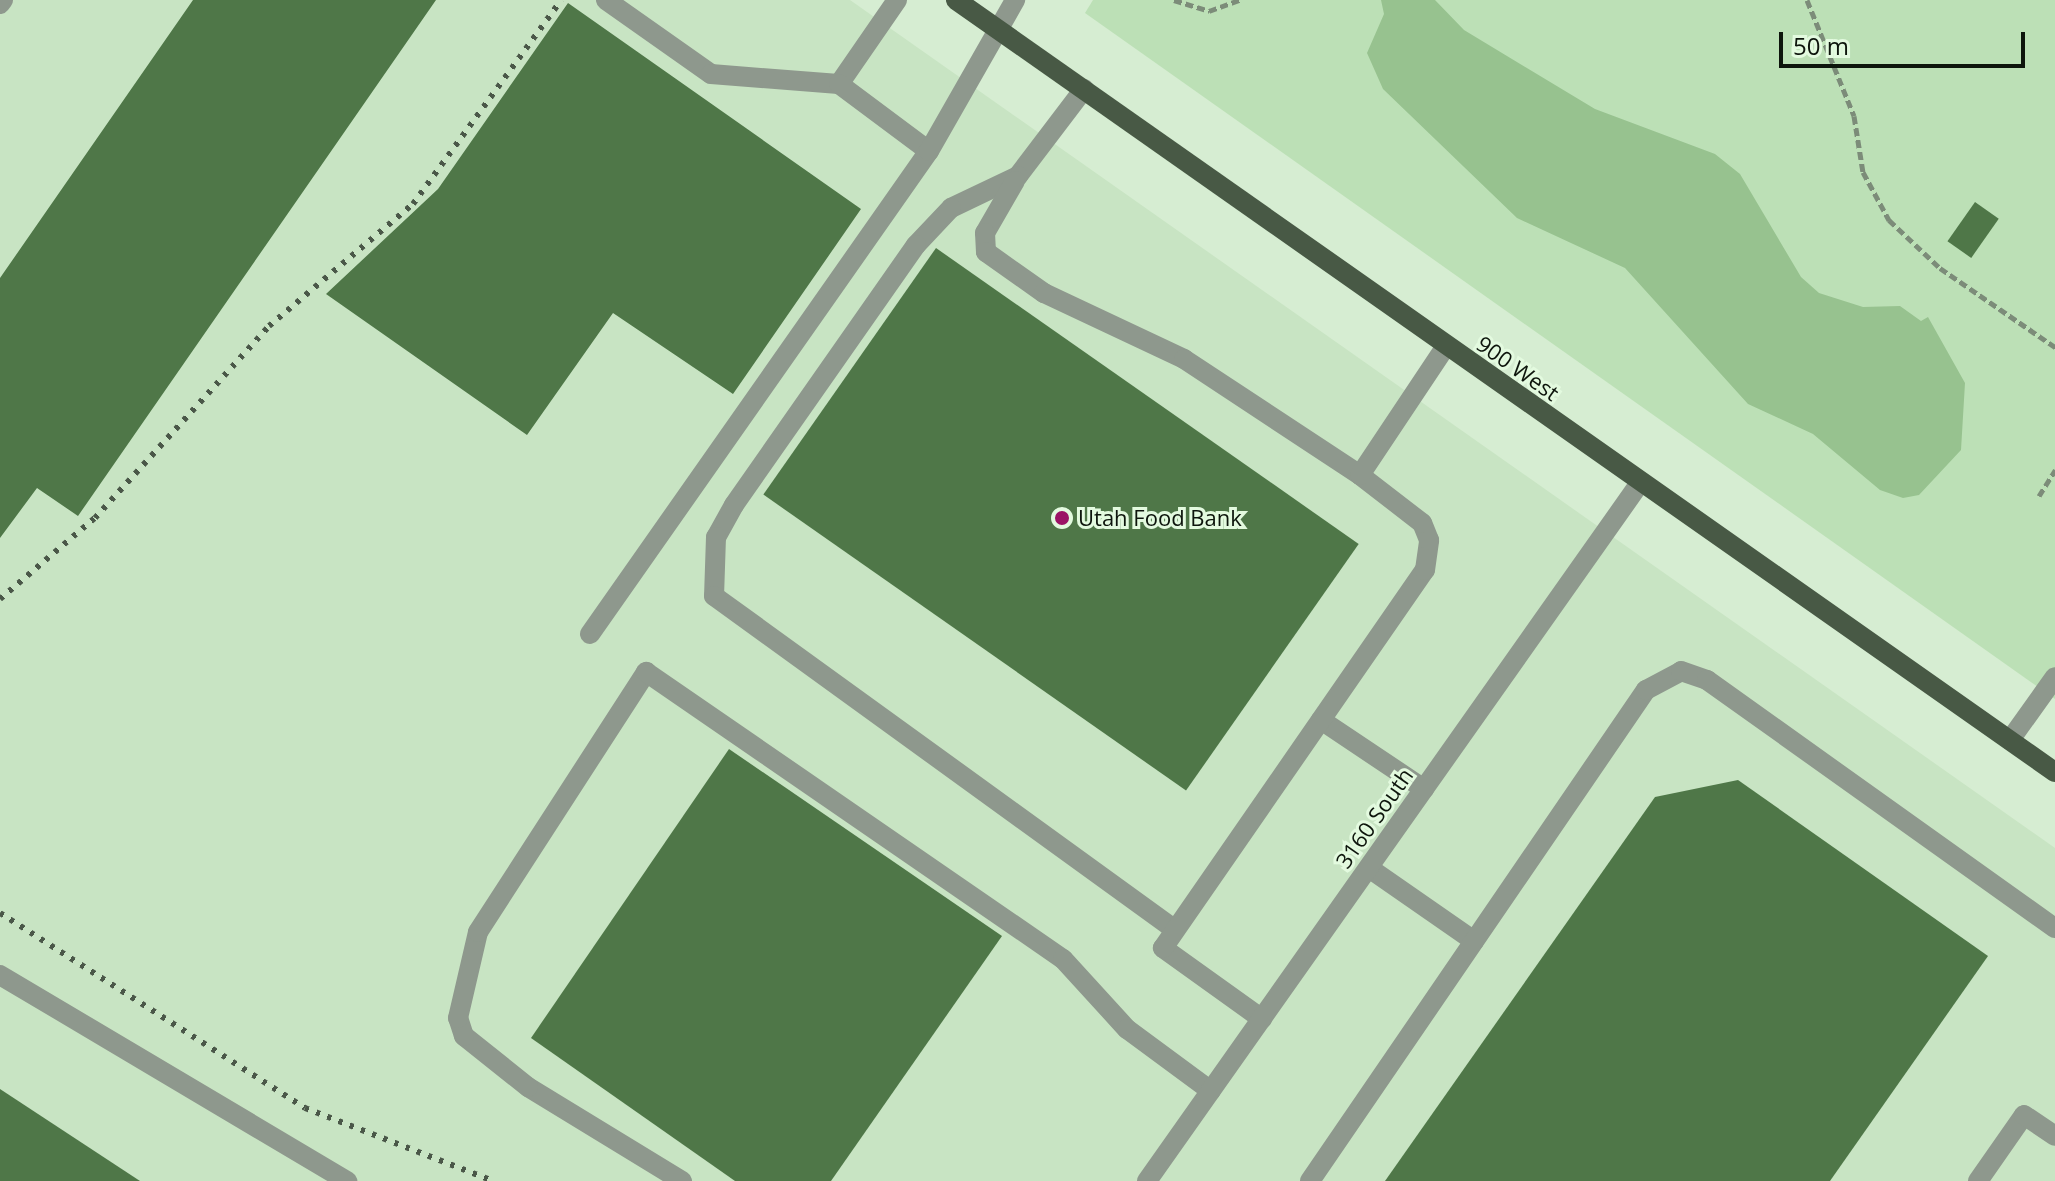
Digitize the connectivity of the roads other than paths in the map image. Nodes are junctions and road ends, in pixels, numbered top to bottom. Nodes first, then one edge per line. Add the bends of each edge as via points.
1 (606, 0) edge
2 (897, 0) edge
3 (956, 0) edge
4 (1015, 0) edge
5 (996, 28) junction
6 (839, 84) junction
7 (1084, 89) junction
8 (929, 151) junction
9 (1018, 176) junction
10 (1446, 346) junction
11 (1360, 475) junction
12 (1640, 483) junction
13 (590, 634) dead end
14 (2055, 677) edge
15 (1321, 720) junction
16 (2010, 740) junction
17 (2055, 772) edge
18 (1424, 789) junction
19 (1369, 868) junction
20 (2055, 928) edge
21 (1174, 929) junction
22 (1474, 941) junction
23 (0, 975) edge
24 (1262, 1019) junction
25 (1211, 1091) junction
26 (2055, 1136) edge
27 (347, 1181) edge
28 (682, 1181) edge
29 (1147, 1181) edge
30 (1310, 1181) edge
31 (1978, 1181) edge

1 - 6 street via 711,74
2 - 6 street
3 - 5 main road, 900 West
4 - 5 street
5 - 7 main road, 900 West
5 - 8 street
6 - 8 street
7 - 9 street
7 - 10 main road, 900 West
8 - 13 street
9 - 11 street via 985,233 986,252 1044,293 1184,359
9 - 21 street via 951,208 916,245 797,410 716,537 714,596
10 - 11 street
10 - 12 main road, 900 West
11 - 15 street via 1422,523 1428,558
12 - 16 main road, 900 West
12 - 18 street, 3160 South
14 - 16 street
15 - 18 street
15 - 21 street
16 - 17 main road, 900 West
18 - 19 street, 3160 South
19 - 22 street
19 - 24 street, 3160 South
20 - 22 street via 1707,680 1681,671 1646,690
21 - 24 street via 1163,948 1169,956
22 - 30 street
23 - 27 street
24 - 25 street, 3160 South
25 - 28 street via 1127,1029 1063,959 646,672 478,932 458,1018 464,1036 528,1087
25 - 29 street, 3160 South
26 - 31 street via 2024,1115

